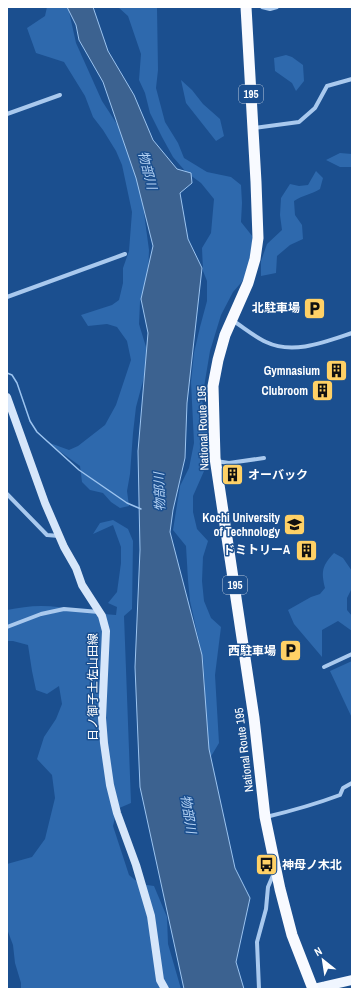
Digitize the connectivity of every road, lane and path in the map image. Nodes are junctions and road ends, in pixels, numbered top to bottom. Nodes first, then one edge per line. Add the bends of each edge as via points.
1 (246, 7) edge
2 (262, 7) edge
3 (277, 7) edge
4 (352, 79) edge
5 (60, 95) dead end
6 (7, 114) edge
7 (254, 128) junction
8 (125, 254) dead end
9 (7, 296) edge
10 (232, 320) junction
11 (352, 333) edge
12 (7, 397) edge
13 (264, 458) dead end
14 (216, 461) junction
15 (7, 494) edge
16 (60, 536) junction
17 (100, 612) junction
18 (7, 627) edge
19 (352, 654) edge
20 (324, 667) dead end
21 (352, 783) edge
22 (266, 817) junction
23 (276, 869) junction
24 (352, 980) edge
25 (165, 989) edge
26 (259, 989) edge
27 (313, 989) edge

1 - 7 highway, National Route 195 / 195
2 - 3 street
4 - 7 street via 327,86 315,108 299,122
5 - 6 street
7 - 10 highway, National Route 195 / 195 via 258,238 248,283
8 - 9 street
10 - 11 street via 265,341 287,348 310,345
10 - 14 highway, National Route 195 / 195 via 225,335 213,386
12 - 16 main road, 日ノ御子土佐山田線 via 45,503
13 - 14 street via 229,463
14 - 22 highway, National Route 195 / 195
15 - 16 street via 47,535
16 - 17 main road, 日ノ御子土佐山田線 via 82,585
17 - 18 street via 64,609 41,614
17 - 25 main road, 日ノ御子土佐山田線 via 106,631 102,718 110,784 151,916 160,980
19 - 20 street
21 - 22 street via 343,788 340,795
22 - 23 highway, National Route 195 / 195
23 - 26 street via 268,887 266,908 257,942
23 - 27 highway, National Route 195 / 195 via 292,935
24 - 27 main road

